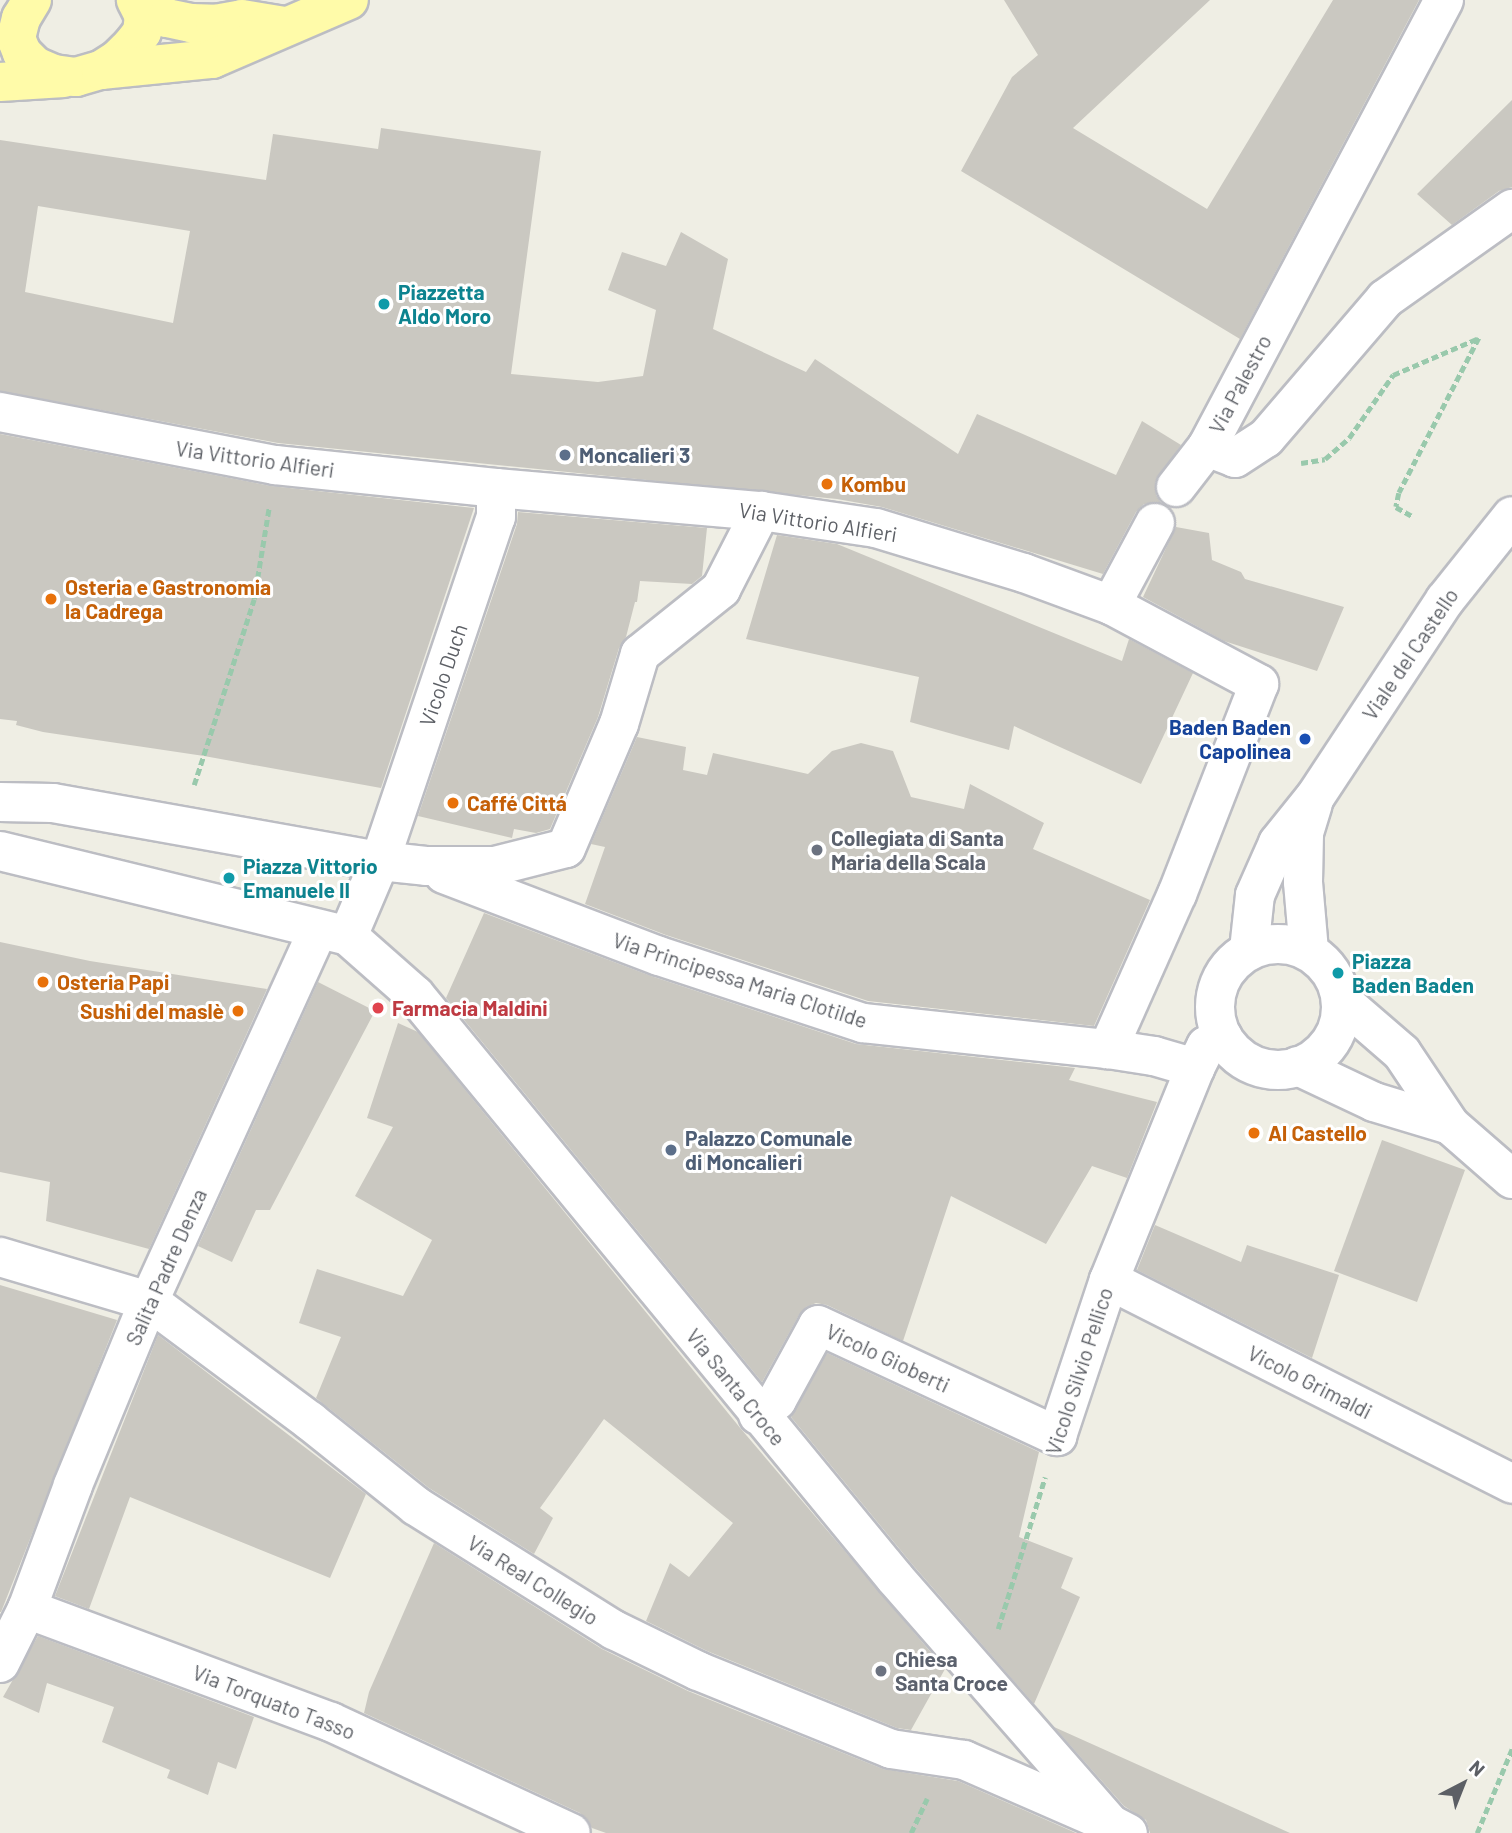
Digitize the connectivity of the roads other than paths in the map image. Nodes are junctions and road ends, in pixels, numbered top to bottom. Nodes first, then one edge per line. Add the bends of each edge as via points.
1 (137, 0) edge
2 (349, 0) edge
3 (1444, 0) edge
4 (21, 5) edge
5 (285, 26) junction
6 (88, 73) junction
7 (0, 82) edge
8 (1512, 209) edge
9 (0, 412) edge
10 (1207, 447) junction
11 (1176, 486) dead end
12 (496, 488) junction
13 (761, 511) junction
14 (1512, 516) edge
15 (1155, 523) dead end
16 (1111, 606) junction
17 (1315, 797) junction
18 (0, 802) edge
19 (0, 851) edge
20 (380, 861) junction
21 (426, 866) junction
22 (333, 933) junction
23 (1249, 950) junction
24 (1309, 951) junction
25 (1342, 1001) junction
26 (1223, 1038) junction
27 (1108, 1049) junction
28 (1298, 1066) junction
29 (1195, 1068) junction
30 (1450, 1125) junction
31 (1512, 1179) edge
32 (0, 1257) edge
33 (1109, 1280) junction
34 (149, 1301) junction
35 (758, 1415) junction
36 (1057, 1436) joint
37 (1512, 1484) edge
38 (27, 1609) junction
39 (0, 1663) edge
40 (1119, 1829) edge
41 (571, 1833) edge

1 - 5 main road via 167,18 191,23 242,19
1 - 6 main road via 144,16 142,32 118,60
2 - 5 main road
3 - 10 street, Via Palestro
4 - 6 main road via 16,38 22,53 35,66 54,74
5 - 6 main road via 212,59
6 - 7 main road
8 - 10 street, Via Palestro via 1385,299 1266,438 1236,458
9 - 12 street, Via Vittorio Alfieri via 224,457
10 - 11 street
12 - 13 street, Via Vittorio Alfieri
12 - 20 street, Vicolo Duch via 496,517
13 - 16 street, Via Vittorio Alfieri via 876,528 1024,573
13 - 21 street via 721,589 640,654 619,724 566,848 495,866
14 - 17 street, Viale del Castello via 1445,600
15 - 16 street
16 - 27 street, Via Vittorio Alfieri via 1259,684 1177,894
17 - 23 street, Viale del Castello via 1278,843 1255,895
17 - 24 street, Viale del Castello via 1304,845
18 - 20 street via 53,803
19 - 22 street
20 - 21 street
20 - 22 street
21 - 27 street, Via Principessa Maria Clotilde via 659,956 863,1023
22 - 34 street, Salita Padre Denza
22 - 35 street, Via Santa Croce via 415,995
23 - 24 street via 1288,944
23 - 26 street via 1233,963 1218,989 1216,1019
24 - 25 street via 1331,973
25 - 28 street via 1340,1022 1331,1042
25 - 30 street via 1402,1053
26 - 28 street via 1255,1065 1276,1070
26 - 29 street, Vicolo Silvio Pellico via 1206,1046
27 - 29 street, Via Principessa Maria Clotilde
28 - 30 street via 1374,1102
29 - 33 street, Vicolo Silvio Pellico
30 - 31 street
32 - 34 street, Via Real Collegio
33 - 36 street, Vicolo Silvio Pellico
33 - 37 street, Vicolo Grimaldi
34 - 38 street, Salita Padre Denza
34 - 40 street, Via Real Collegio via 416,1506 614,1630 698,1671 891,1749 964,1760
35 - 36 street, Vicolo Gioberti via 777,1400 818,1325
35 - 40 street, Via Santa Croce via 982,1680
38 - 39 street
38 - 41 street, Via Torquato Tasso via 331,1722

